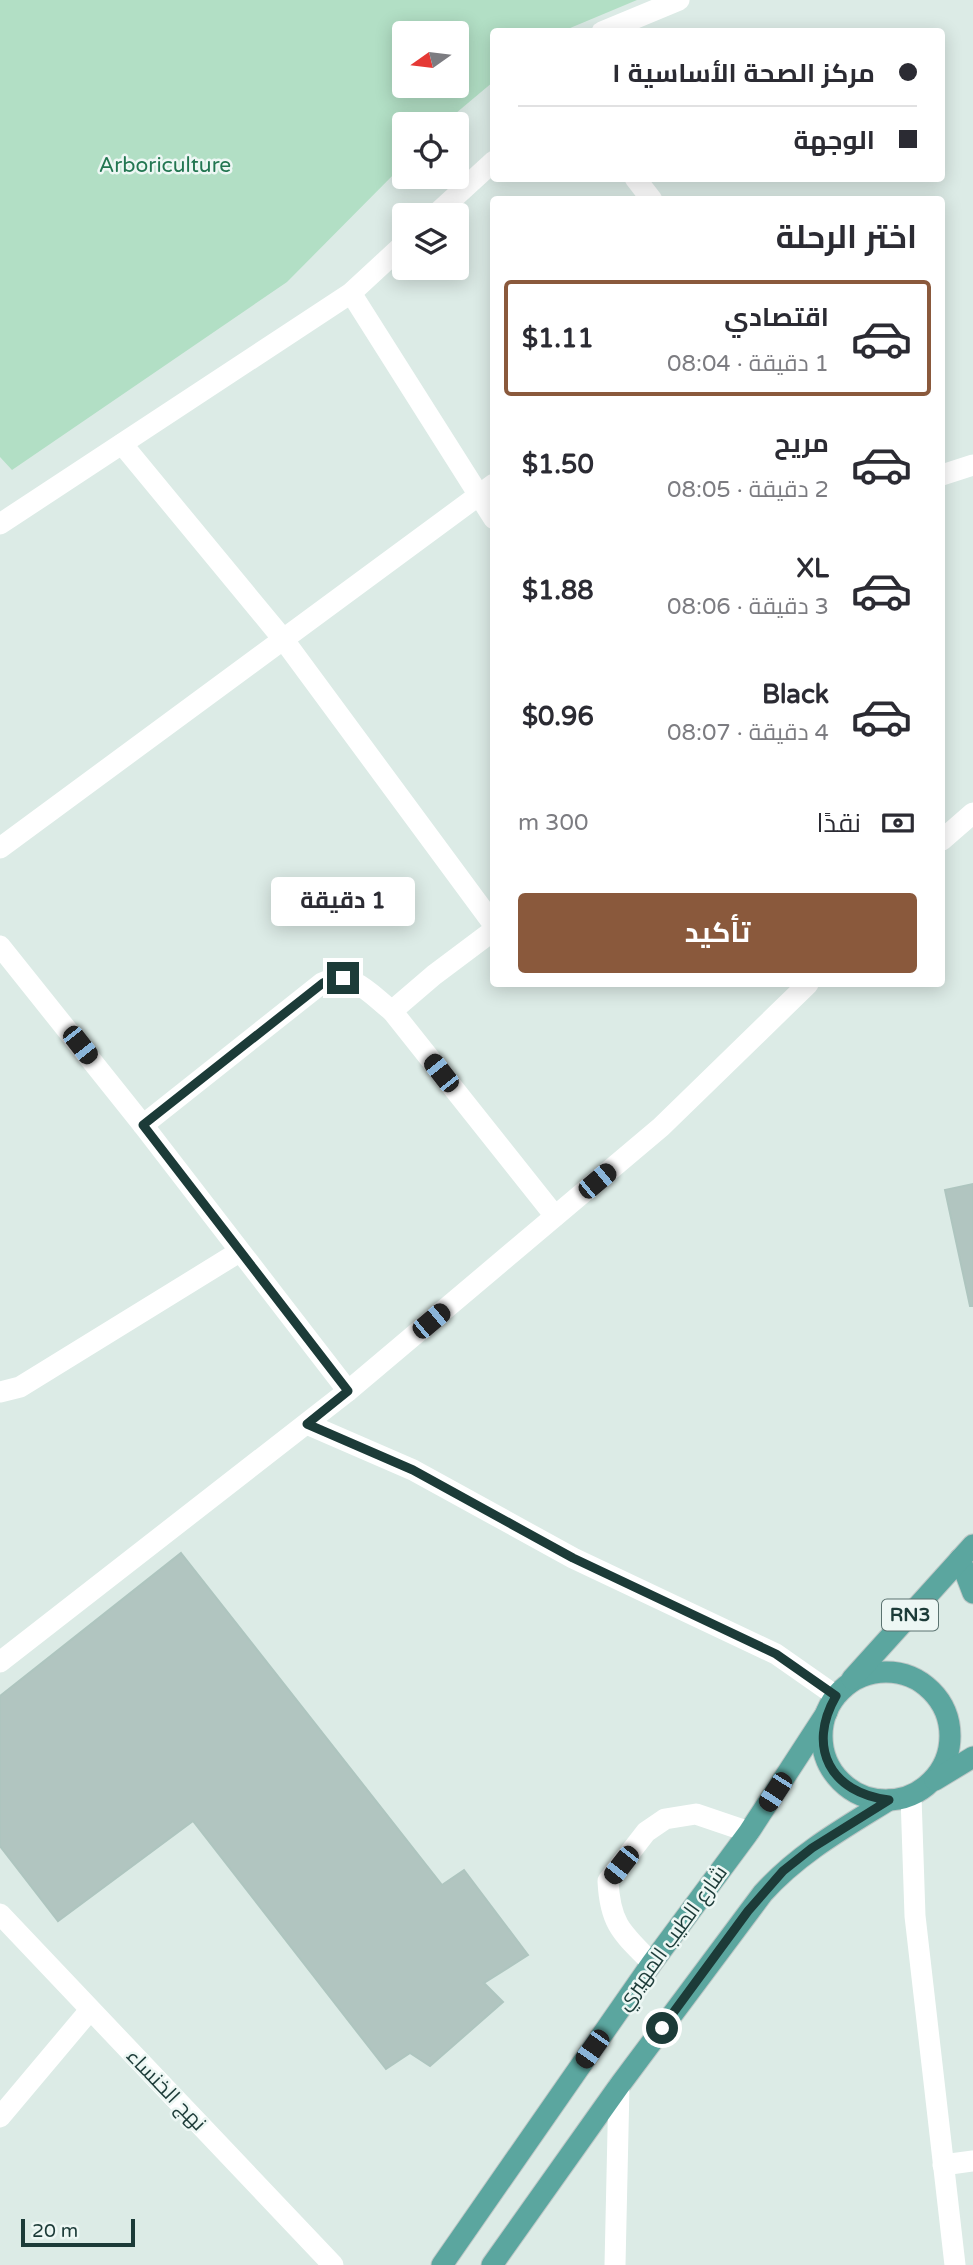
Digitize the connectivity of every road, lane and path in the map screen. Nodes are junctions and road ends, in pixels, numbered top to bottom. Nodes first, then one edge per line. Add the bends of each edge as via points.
1 (678, 0) edge
2 (612, 28) edge
3 (490, 165) edge
4 (638, 182) edge
5 (649, 196) edge
6 (448, 203) edge
7 (392, 255) edge
8 (352, 293) junction
9 (122, 444) junction
10 (973, 465) edge
11 (945, 474) edge
12 (486, 489) edge
13 (0, 524) edge
14 (283, 639) junction
15 (973, 813) edge
16 (945, 837) edge
17 (0, 848) edge
18 (490, 920) edge
19 (490, 933) edge
20 (0, 946) edge
21 (797, 988) edge
22 (392, 1011) junction
23 (143, 1125) junction
24 (555, 1216) junction
25 (239, 1252) junction
26 (348, 1391) junction
27 (0, 1392) edge
28 (307, 1424) junction
29 (967, 1552) edge
30 (973, 1594) edge
31 (0, 1662) edge
32 (837, 1698) junction
33 (973, 1757) edge
34 (930, 1783) junction
35 (911, 1796) junction
36 (889, 1800) junction
37 (749, 1832) junction
38 (0, 1914) edge
39 (652, 1963) junction
40 (90, 2010) junction
41 (619, 2085) junction
42 (0, 2117) edge
43 (973, 2161) edge
44 (943, 2165) junction
45 (333, 2265) edge
46 (442, 2265) edge
47 (492, 2265) edge
48 (615, 2265) edge
49 (955, 2265) edge

1 - 2 street
3 - 6 street
4 - 5 street
7 - 8 street
8 - 9 street
8 - 12 street
9 - 13 street
9 - 14 street
10 - 11 street
12 - 14 street
14 - 17 street
14 - 18 street
15 - 16 street
19 - 22 street
20 - 23 street
21 - 24 street via 661,1127
22 - 23 street via 352,980 335,977
22 - 24 street
23 - 25 street
24 - 26 street
25 - 26 street
25 - 27 street via 20,1387
26 - 28 street
28 - 31 street
28 - 32 street via 413,1470 573,1558 776,1654
29 - 30 main road
29 - 32 main road, RN3
32 - 34 main road via 870,1674 890,1672 929,1688 950,1724 950,1746
32 - 36 main road via 823,1733 825,1754 849,1788
32 - 37 main road, شارع الطيب المهيري
33 - 34 main road
34 - 35 main road
35 - 36 main road
35 - 44 street via 915,1916
36 - 41 main road via 783,1871
37 - 39 main road, شارع الطيب المهيري
37 - 39 street via 696,1814 665,1819 646,1832 608,1881 609,1907 624,1935
38 - 40 street, نهج الخنساء
39 - 46 main road, شارع الطيب المهيري
40 - 42 street
40 - 45 street, نهج الخنساء
41 - 47 main road
41 - 48 street
43 - 44 street
44 - 49 street

